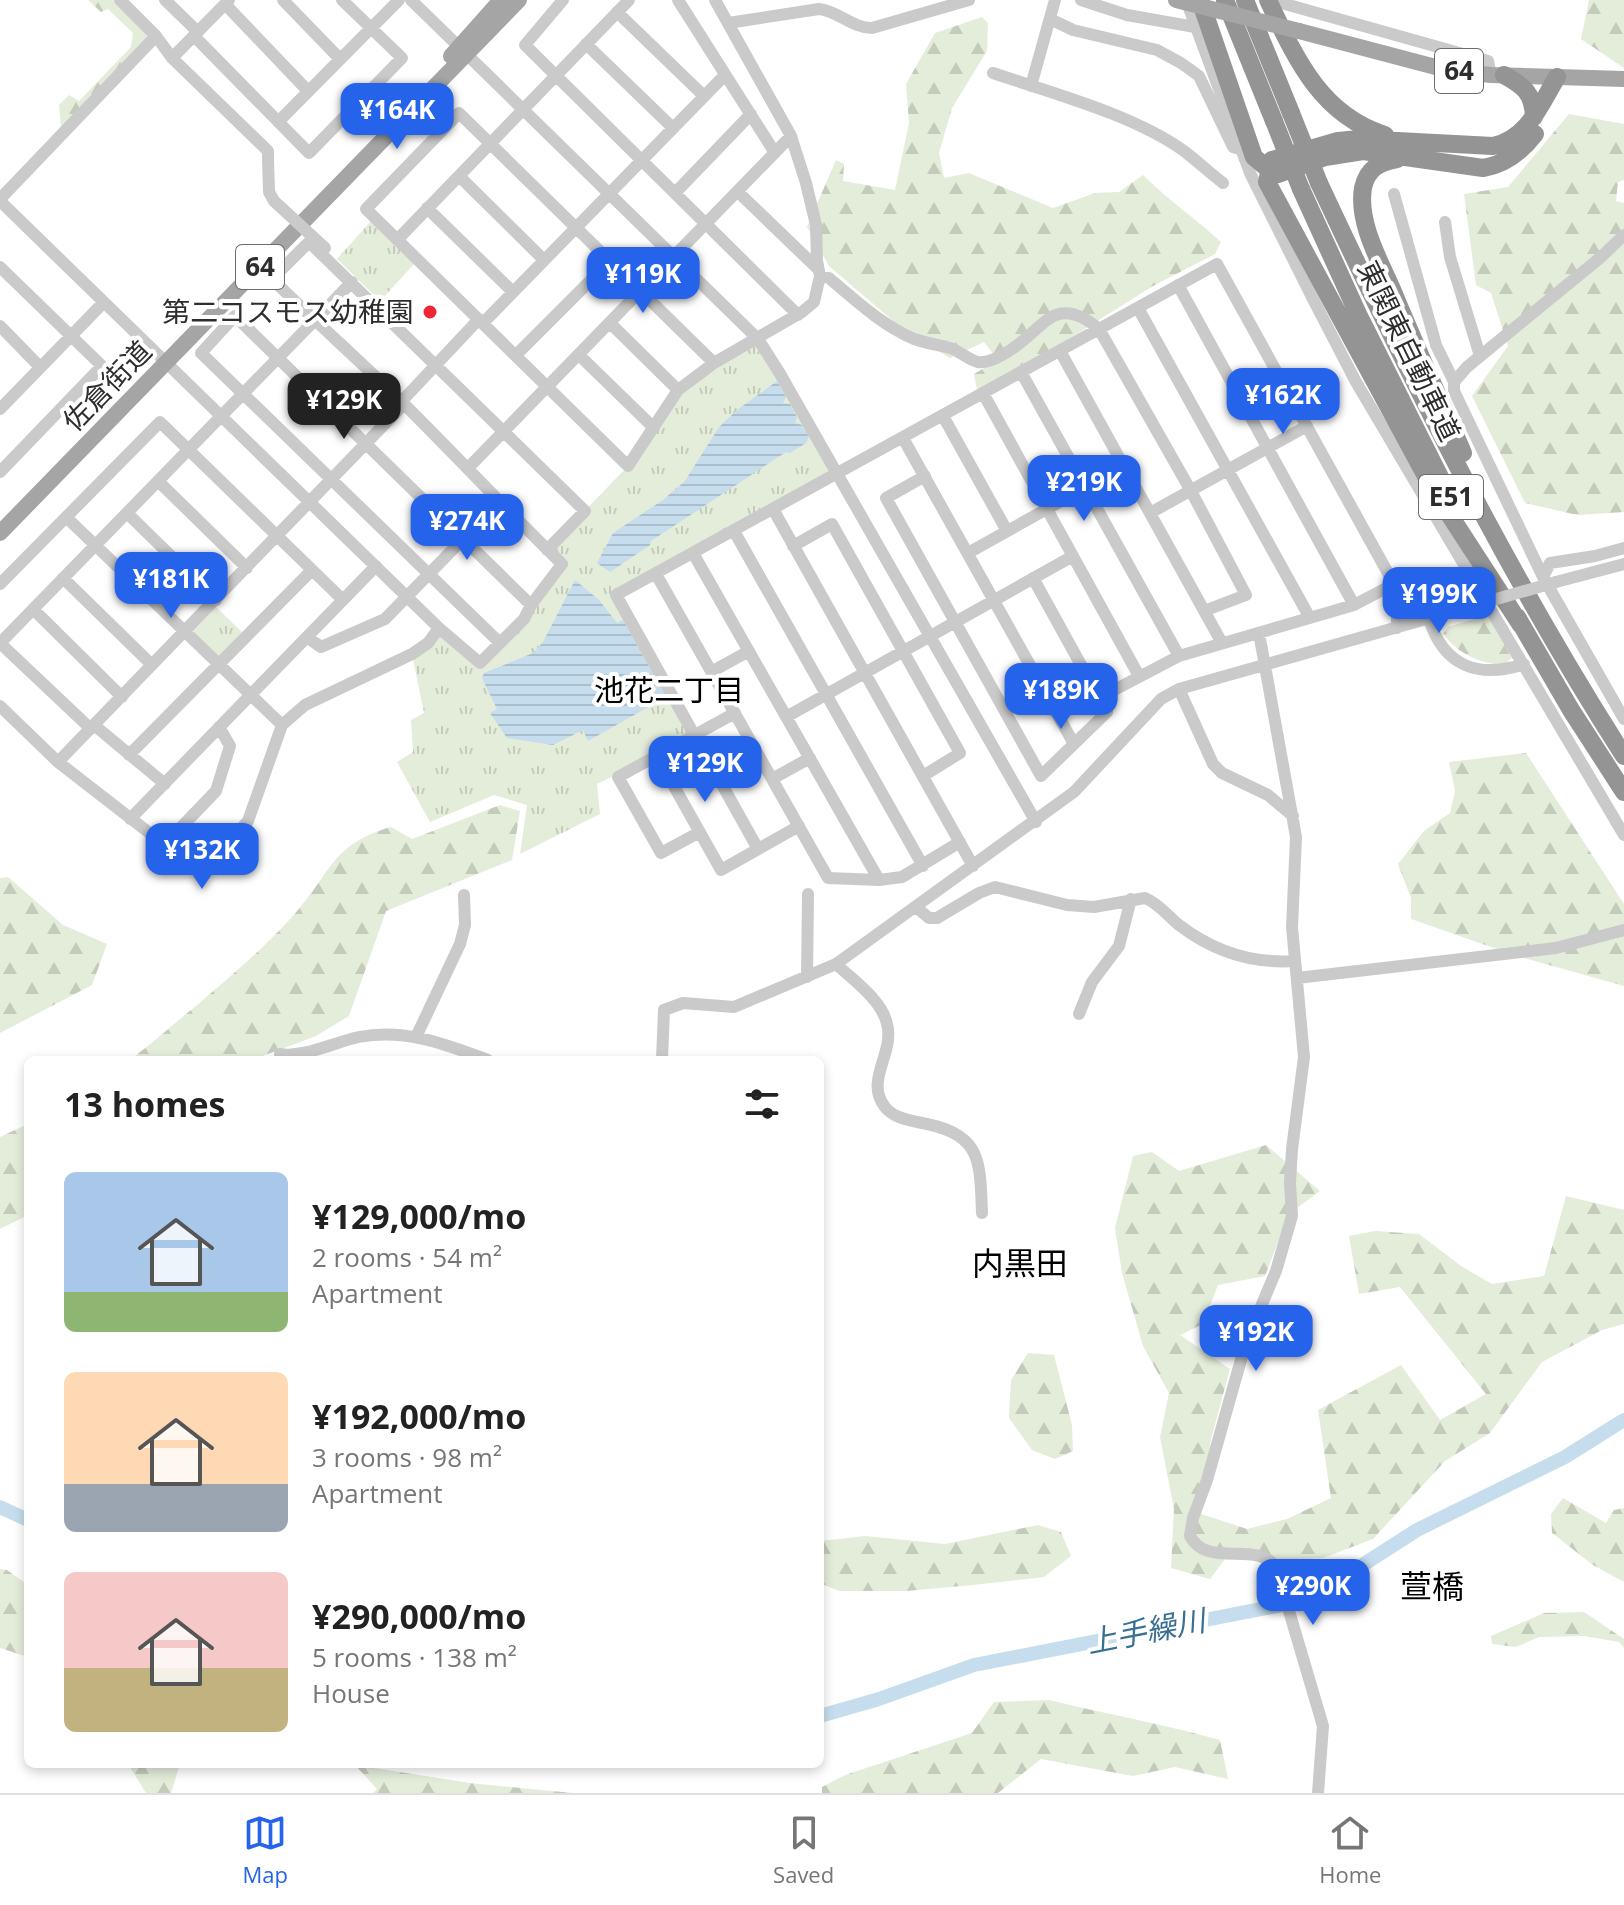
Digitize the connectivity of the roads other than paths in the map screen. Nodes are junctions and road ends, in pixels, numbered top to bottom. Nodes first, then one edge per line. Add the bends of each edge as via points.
1 (120, 0) edge
2 (165, 0) edge
3 (283, 0) edge
4 (342, 0) edge
5 (399, 0) edge
6 (411, 0) edge
7 (501, 0) edge
8 (519, 0) edge
9 (563, 0) edge
10 (629, 0) edge
11 (678, 0) edge
12 (715, 0) edge
13 (969, 0) edge
14 (1055, 0) edge
15 (1081, 0) edge
16 (1176, 0) edge
17 (1186, 0) edge
18 (1200, 0) edge
19 (1225, 0) edge
20 (1245, 0) edge
21 (1268, 0) edge
22 (1283, 0) edge
23 (227, 2) edge
24 (617, 12) junction
25 (1050, 19) junction
26 (728, 23) junction
27 (1195, 27) junction
28 (372, 28) junction
29 (196, 34) junction
30 (156, 36) junction
31 (586, 44) junction
32 (463, 51) junction
33 (172, 58) junction
34 (340, 59) junction
35 (993, 73) dead end
36 (555, 75) junction
37 (725, 75) junction
38 (1497, 75) junction
39 (1624, 79) edge
40 (1554, 85) junction
41 (1031, 86) junction
42 (308, 91) junction
43 (704, 96) junction
44 (522, 109) junction
45 (751, 114) junction
46 (1534, 117) junction
47 (278, 122) junction
48 (673, 128) junction
49 (791, 136) junction
50 (490, 143) junction
51 (1407, 149) junction
52 (1242, 151) junction
53 (775, 153) junction
54 (641, 160) junction
55 (1268, 169) junction
56 (459, 176) junction
57 (1223, 183) dead end
58 (738, 192) junction
59 (675, 193) junction
60 (609, 194) junction
61 (1394, 194) dead end
62 (1, 204) edge
63 (427, 208) junction
64 (1445, 222) dead end
65 (706, 224) junction
66 (576, 227) junction
67 (1624, 235) edge
68 (397, 240) junction
69 (326, 254) junction
70 (674, 257) junction
71 (544, 260) junction
72 (610, 261) junction
73 (0, 267) edge
74 (820, 273) junction
75 (352, 282) junction
76 (1178, 285) junction
77 (641, 291) junction
78 (513, 292) junction
79 (104, 302) junction
80 (1138, 308) junction
81 (798, 315) junction
82 (315, 320) junction
83 (481, 321) junction
84 (610, 323) junction
85 (0, 326) edge
86 (1099, 329) junction
87 (71, 336) junction
88 (758, 339) junction
89 (1060, 351) junction
90 (516, 355) junction
91 (579, 355) junction
92 (1480, 356) junction
93 (278, 358) junction
94 (163, 359) junction
95 (714, 363) junction
96 (436, 364) junction
97 (40, 367) junction
98 (1021, 372) junction
99 (1454, 382) junction
100 (548, 387) junction
101 (678, 390) junction
102 (983, 393) junction
103 (243, 394) junction
104 (3, 400) edge
105 (402, 403) junction
106 (222, 416) junction
107 (943, 416) junction
108 (1307, 426) junction
109 (654, 428) junction
110 (505, 431) junction
111 (903, 438) junction
112 (366, 444) junction
113 (1269, 448) junction
114 (189, 450) junction
115 (0, 451) edge
116 (10, 461) junction
117 (1124, 466) junction
118 (468, 468) junction
119 (835, 469) junction
120 (1229, 470) junction
121 (0, 472) edge
122 (925, 476) junction
123 (332, 480) junction
124 (158, 481) junction
125 (1086, 488) junction
126 (1191, 491) junction
127 (500, 501) junction
128 (310, 502) junction
129 (773, 509) junction
130 (1047, 509) junction
131 (127, 513) junction
132 (1150, 513) junction
133 (66, 517) junction
134 (0, 518) edge
135 (734, 531) junction
136 (1007, 531) junction
137 (0, 533) edge
138 (277, 536) junction
139 (463, 539) junction
140 (96, 545) junction
141 (793, 546) junction
142 (1624, 548) edge
143 (547, 550) junction
144 (693, 553) junction
145 (968, 553) junction
146 (1073, 556) junction
147 (1624, 564) edge
148 (376, 566) junction
149 (247, 568) junction
150 (312, 570) junction
151 (429, 574) junction
152 (656, 574) junction
153 (63, 578) junction
154 (1033, 578) junction
155 (1475, 579) junction
156 (1550, 580) junction
157 (0, 584) edge
158 (408, 597) junction
159 (1529, 599) junction
160 (216, 600) junction
161 (343, 600) junction
162 (994, 600) junction
163 (531, 605) junction
164 (1354, 605) junction
165 (33, 609) junction
166 (1204, 611) junction
167 (1310, 618) junction
168 (1429, 619) junction
169 (955, 622) junction
170 (1521, 625) junction
171 (439, 628) junction
172 (1397, 628) junction
173 (184, 632) junction
174 (1259, 633) junction
175 (930, 636) junction
176 (307, 637) junction
177 (0, 643) edge
178 (500, 643) junction
179 (1222, 643) junction
180 (749, 651) junction
181 (904, 651) junction
182 (1179, 656) junction
183 (1266, 664) junction
184 (1524, 664) junction
185 (152, 665) junction
186 (218, 665) junction
187 (711, 672) junction
188 (865, 673) junction
189 (1139, 676) junction
190 (1179, 689) junction
191 (826, 695) junction
192 (250, 696) junction
193 (122, 697) junction
194 (1099, 698) junction
195 (0, 706) edge
196 (735, 713) junction
197 (786, 717) junction
198 (1624, 719) edge
199 (282, 725) junction
200 (93, 727) junction
201 (219, 727) junction
202 (696, 735) junction
203 (1074, 744) junction
204 (129, 755) junction
205 (657, 756) junction
206 (1624, 756) edge
207 (810, 758) junction
208 (58, 762) junction
209 (923, 776) junction
210 (772, 779) junction
211 (165, 784) junction
212 (1624, 792) edge
213 (1293, 816) junction
214 (130, 819) junction
215 (1036, 822) junction
216 (799, 826) junction
217 (700, 832) junction
218 (1624, 835) edge
219 (960, 842) junction
220 (165, 844) junction
221 (758, 849) junction
222 (923, 866) junction
223 (973, 866) junction
224 (879, 880) junction
225 (808, 894) dead end
226 (464, 895) dead end
227 (1131, 899) junction
228 (916, 907) junction
229 (1624, 930) edge
230 (1295, 961) junction
231 (836, 964) junction
232 (807, 977) junction
233 (1297, 978) junction
234 (1079, 1014) dead end
235 (416, 1037) junction
236 (280, 1054) dead end
237 (291, 1056) edge
238 (298, 1056) edge
239 (478, 1056) edge
240 (662, 1056) edge
241 (982, 1213) dead end
242 (1318, 1793) edge

1 - 30 street
2 - 29 street
3 - 34 street
4 - 28 street
5 - 28 street
6 - 32 street
7 - 32 main road, 佐倉街道 / 64
8 - 32 main road, 佐倉街道 / 64
9 - 36 street via 525,45
10 - 24 street
11 - 37 street
12 - 26 street
13 - 26 street via 872,28 819,9
14 - 25 street
15 - 27 street
16 - 38 main road, 64, bridge via 1447,70
17 - 27 street
18 - 55 highway via 1254,157
19 - 170 highway, 東関東自動車道 / E51, bridge via 1301,189 1420,440
20 - 159 highway, 東関東自動車道 / E51, bridge via 1376,306
21 - 51 highway via 1299,63 1328,100 1357,123
22 - 38 street via 1488,61
23 - 29 street
23 - 42 street
24 - 31 street
24 - 43 street
25 - 41 street
25 - 52 street via 1073,30 1157,50 1181,63 1199,76 1233,147
26 - 49 street
27 - 52 street
28 - 34 street
28 - 47 street via 402,58 309,153
29 - 33 street
29 - 47 street
30 - 33 street
30 - 62 street
31 - 36 street
31 - 48 street
32 - 44 street
32 - 94 main road, 佐倉街道 / 64
33 - 69 street, bridge via 268,151 271,197
34 - 42 street
35 - 41 street
36 - 44 street
36 - 54 street
37 - 43 street
37 - 45 street
38 - 40 main road, 64
38 - 46 highway via 1530,93
39 - 40 main road, 64
40 - 46 highway
40 - 51 highway via 1532,138 1499,166 1483,168
41 - 57 street via 1158,135
42 - 47 street
43 - 48 street
44 - 50 street
44 - 60 street
45 - 53 street
45 - 59 street
46 - 51 highway via 1506,144
48 - 54 street
49 - 53 street
49 - 74 street via 816,225
50 - 56 street
50 - 66 street
50 - 68 street via 459,113 407,166 366,209
51 - 55 highway via 1359,139 1338,141 1272,160
51 - 159 highway via 1368,173 1364,215
52 - 155 street via 1356,382
53 - 58 street
54 - 59 street
54 - 60 street
55 - 170 highway via 1267,182 1397,426
56 - 63 street
56 - 71 street
58 - 65 street
58 - 74 street
59 - 65 street
60 - 66 street
60 - 70 street
61 - 99 street via 1436,345
62 - 79 street
63 - 68 street
63 - 78 street
64 - 92 street via 1450,257
65 - 70 street
65 - 81 street
66 - 71 street
66 - 72 street
67 - 92 street
68 - 83 street
69 - 75 street
69 - 82 street via 309,242 272,279
70 - 77 street
70 - 88 street
71 - 78 street
72 - 77 street
72 - 90 street
73 - 87 street
74 - 81 street via 814,302
74 - 86 street via 896,330 979,362 1012,350 1067,311 1083,315
75 - 82 street
75 - 96 street
76 - 80 street
76 - 108 street via 1217,264
76 - 113 street
77 - 84 street
77 - 95 street
78 - 83 street
79 - 87 street
79 - 94 street
80 - 86 street
80 - 120 street
81 - 88 street
82 - 93 street
82 - 105 street
83 - 90 street
83 - 96 street
84 - 91 street
84 - 101 street
85 - 97 street
86 - 89 street
86 - 126 street
87 - 97 street
87 - 116 street via 102,366
88 - 95 street
88 - 119 street
89 - 98 street
89 - 117 street
90 - 100 street
91 - 100 street
91 - 109 street
92 - 99 street
93 - 103 street
93 - 103 street via 235,316 201,353
93 - 112 street
94 - 106 street
94 - 134 main road, 佐倉街道 / 64
94 - 137 main road, 佐倉街道 / 64
95 - 101 street
96 - 105 street
96 - 110 street
97 - 104 street
98 - 102 street
98 - 125 street
99 - 156 street via 1496,481
100 - 109 street via 628,466
100 - 110 street
101 - 109 street
102 - 107 street
102 - 130 street
103 - 106 street
103 - 123 street
105 - 112 street
105 - 118 street
106 - 114 street
106 - 128 street
107 - 111 street
107 - 136 street
108 - 113 street
108 - 164 street via 1394,584
110 - 118 street
110 - 143 street via 585,511
111 - 119 street
111 - 122 street
112 - 123 street
112 - 139 street
113 - 120 street
113 - 164 street
114 - 124 street
114 - 133 street via 160,422
114 - 138 street
115 - 116 street
116 - 121 street
117 - 125 street
117 - 132 street
118 - 127 street
119 - 129 street
119 - 175 street
120 - 126 street
120 - 167 street
122 - 145 street
122 - 169 street via 886,498
123 - 128 street
123 - 151 street
124 - 131 street
124 - 149 street
125 - 130 street
125 - 182 street
126 - 132 street
126 - 166 street via 1246,595
127 - 139 street
127 - 143 street
128 - 138 street
128 - 148 street
129 - 135 street
129 - 141 street
130 - 136 street
130 - 146 street
131 - 140 street
131 - 160 street
132 - 166 street
133 - 140 street
133 - 157 street
135 - 144 street
135 - 191 street
136 - 145 street
138 - 149 street
138 - 150 street
139 - 151 street
139 - 163 street
140 - 153 street
140 - 173 street
141 - 181 street via 832,524
141 - 188 street
142 - 156 street via 1550,563
143 - 163 street via 562,564
144 - 152 street
144 - 180 street
145 - 162 street
146 - 154 street
146 - 189 street
147 - 156 street
148 - 158 street
148 - 161 street
149 - 160 street
150 - 161 street
150 - 186 street
151 - 158 street
151 - 178 street
152 - 187 street
152 - 202 street via 616,595
153 - 165 street
153 - 185 street
154 - 162 street
154 - 194 street
155 - 172 street via 1402,610
155 - 184 street
156 - 168 street, bridge
156 - 198 street
158 - 171 street
158 - 176 street via 385,619 321,647
159 - 206 highway, 東関東自動車道 / E51
160 - 173 street
161 - 176 street
162 - 169 street
162 - 203 street
163 - 178 street
164 - 167 street
165 - 177 street
165 - 193 street
166 - 179 street
167 - 174 street
168 - 172 street
168 - 184 street via 1440,647 1477,671
169 - 175 street
169 - 203 street via 1041,776
170 - 212 highway, 東関東自動車道 / E51
171 - 178 street via 480,663
171 - 199 street via 412,654 305,705
172 - 183 street
173 - 185 street
173 - 186 street
174 - 179 street
174 - 183 street
175 - 181 street
175 - 215 street
176 - 192 street
177 - 200 street
179 - 182 street
180 - 187 street
180 - 197 street
181 - 188 street
181 - 209 street via 960,753
182 - 189 street
183 - 190 street
183 - 213 street
184 - 218 street
185 - 193 street
186 - 192 street
186 - 204 street
187 - 196 street
188 - 191 street
188 - 209 street
189 - 194 street
190 - 213 street via 1213,764
190 - 215 street via 1161,699 1074,792
191 - 197 street
191 - 222 street
192 - 199 street
192 - 201 street
193 - 200 street
194 - 203 street via 1107,712
195 - 208 street
196 - 202 street
196 - 210 street
197 - 207 street
199 - 220 street via 248,821 201,873
200 - 204 street
200 - 208 street
201 - 211 street
201 - 220 street via 230,746 216,791
202 - 205 street
202 - 221 street
204 - 211 street
205 - 217 street
205 - 217 street via 618,777 625,790 661,853
207 - 210 street
207 - 224 street
208 - 214 street
209 - 219 street
210 - 216 street
211 - 214 street
213 - 230 street
214 - 220 street
215 - 223 street
216 - 221 street
216 - 224 street via 828,878
217 - 221 street via 721,870
219 - 222 street
219 - 223 street
222 - 224 street via 902,877
223 - 228 street
225 - 232 street
226 - 235 street via 460,944
227 - 228 street via 1094,907 1067,905 995,887 937,918
227 - 230 street via 1149,899 1202,941 1246,959
227 - 234 street via 1119,946 1092,982
228 - 231 street
229 - 233 street via 1556,948
230 - 233 street
231 - 232 street
231 - 241 street via 873,1000 887,1024 889,1039 876,1080 883,1105 904,1119 951,1132 975,1150
232 - 240 street via 734,1007 683,1003 664,1010
233 - 242 street via 1304,1057 1292,1149 1292,1216 1246,1342 1190,1536 1209,1552 1265,1557 1276,1567 1323,1726
235 - 238 street via 378,1034
235 - 239 street
236 - 237 street

